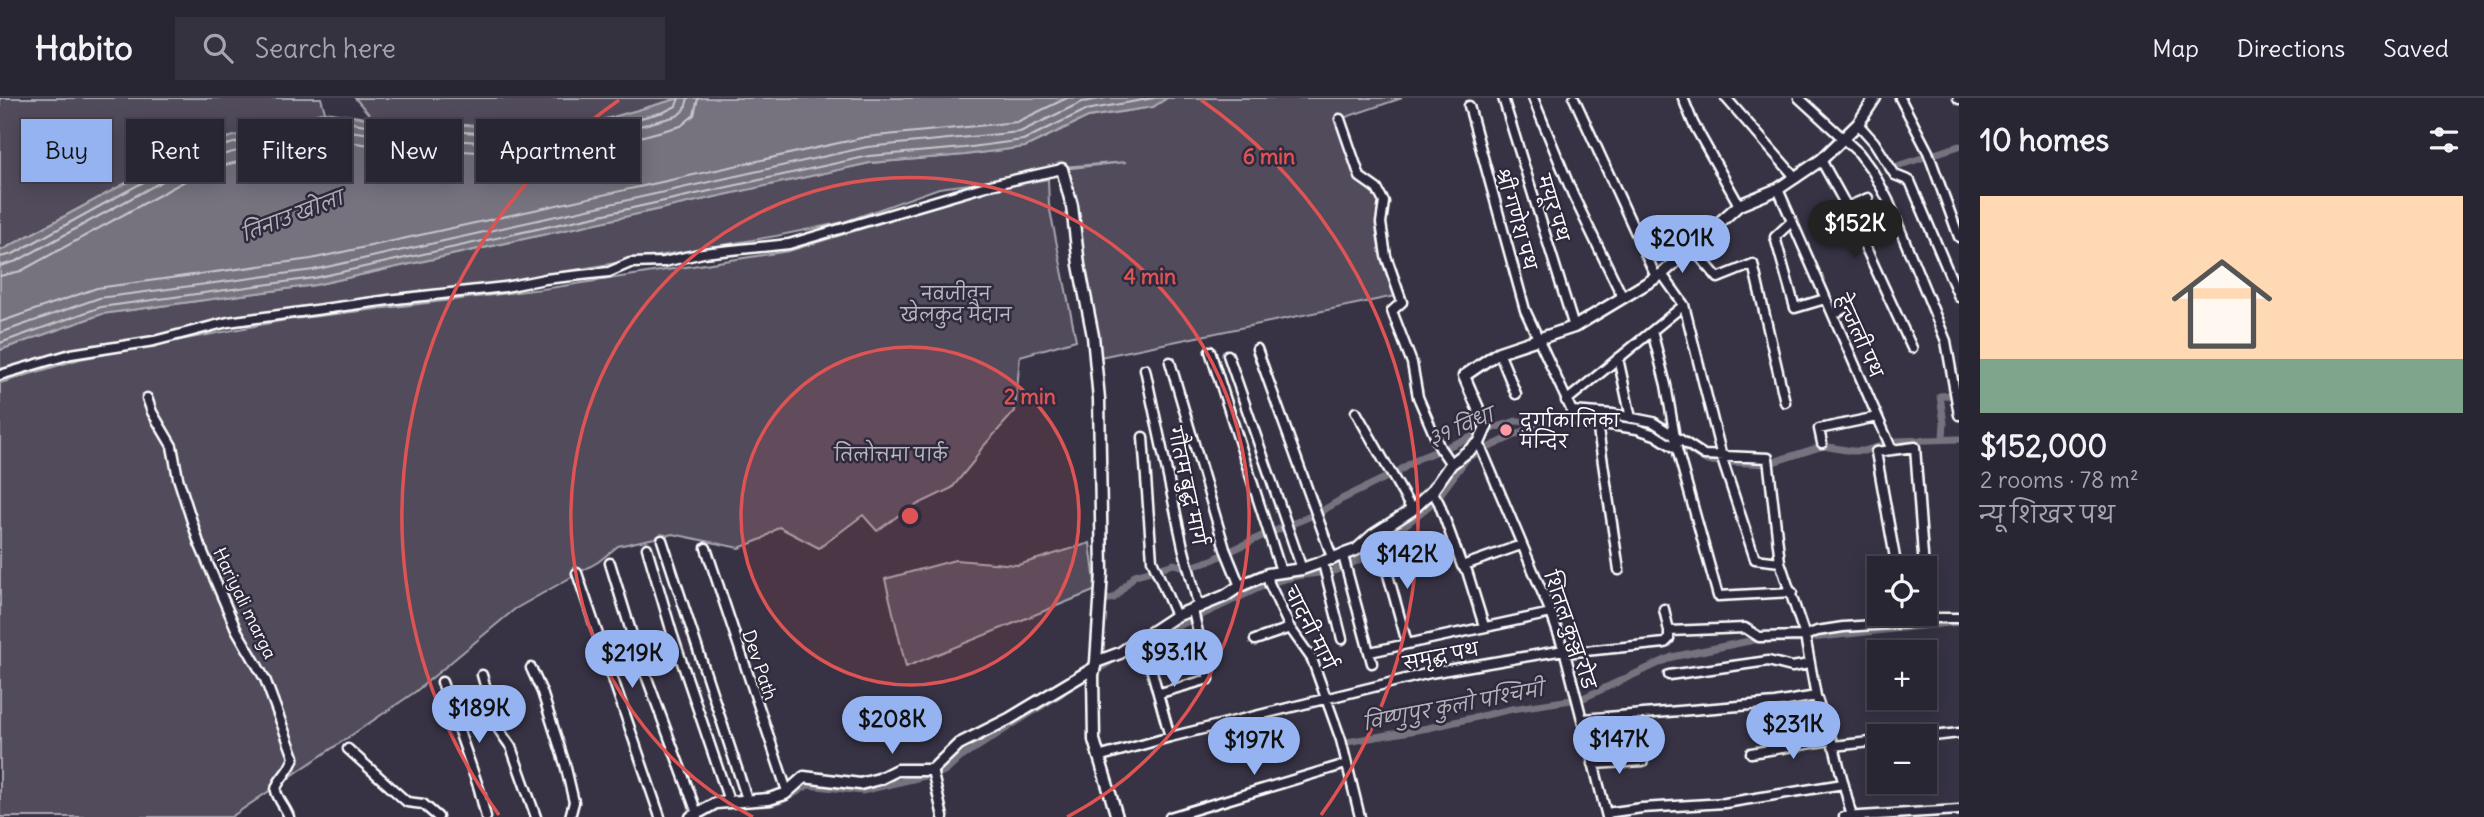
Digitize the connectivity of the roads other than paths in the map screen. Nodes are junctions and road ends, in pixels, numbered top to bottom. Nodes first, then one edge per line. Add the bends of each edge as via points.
1 (1503, 98) edge
2 (1533, 98) edge
3 (1574, 98) edge
4 (1683, 98) edge
5 (1726, 98) edge
6 (1799, 98) edge
7 (1875, 98) edge
8 (1900, 98) edge
9 (1469, 106) dead end
10 (1340, 119) dead end
11 (1858, 124) junction
12 (1845, 139) junction
13 (1821, 160) junction
14 (1062, 169) joint
15 (1796, 178) junction
16 (1779, 189) junction
17 (1868, 198) dead end
18 (1739, 205) junction
19 (1847, 207) junction
20 (1792, 221) junction
21 (1959, 237) edge
22 (1691, 246) junction
23 (1659, 275) junction
24 (1959, 297) edge
25 (1623, 298) junction
26 (1825, 299) junction
27 (1684, 305) junction
28 (1849, 305) dead end
29 (1833, 316) junction
30 (1574, 327) junction
31 (1652, 331) junction
32 (1539, 339) junction
33 (1912, 348) dead end
34 (1257, 349) dead end
35 (1210, 351) dead end
36 (1499, 352) junction
37 (1228, 355) dead end
38 (1618, 358) junction
39 (1170, 362) dead end
40 (1145, 369) dead end
41 (0, 375) edge
42 (1516, 394) dead end
43 (147, 398) dead end
44 (1566, 401) junction
45 (1785, 402) dead end
46 (1356, 412) dead end
47 (1574, 415) junction
48 (1959, 415) edge
49 (1631, 418) junction
50 (1877, 418) junction
51 (1597, 423) junction
52 (1674, 433) junction
53 (1143, 437) dead end
54 (1480, 443) junction
55 (1822, 443) dead end
56 (1889, 444) junction
57 (1677, 449) junction
58 (1723, 459) junction
59 (1451, 464) junction
60 (1432, 491) junction
61 (1412, 510) junction
62 (1373, 535) junction
63 (662, 540) dead end
64 (1521, 545) junction
65 (647, 548) dead end
66 (706, 548) dead end
67 (1343, 556) junction
68 (1895, 556) edge
69 (1923, 556) edge
70 (1328, 562) junction
71 (1780, 562) junction
72 (610, 563) dead end
73 (1462, 566) junction
74 (1302, 569) junction
75 (1281, 570) junction
76 (1619, 570) dead end
77 (577, 573) dead end
78 (1268, 574) junction
79 (1240, 586) junction
80 (1791, 592) junction
81 (1664, 609) dead end
82 (1196, 610) junction
83 (1550, 613) junction
84 (1175, 616) junction
85 (1937, 618) edge
86 (1959, 618) edge
87 (1867, 625) edge
88 (1483, 626) junction
89 (1290, 628) junction
90 (1669, 631) junction
91 (1805, 636) junction
92 (1143, 639) junction
93 (1342, 639) dead end
94 (1255, 640) dead end
95 (1407, 643) junction
96 (1564, 651) junction
97 (1370, 652) junction
98 (1372, 663) dead end
99 (1809, 664) junction
100 (531, 667) dead end
101 (1094, 668) junction
102 (482, 675) dead end
103 (1669, 675) dead end
104 (442, 682) dead end
105 (1160, 693) junction
106 (1816, 696) junction
107 (1325, 698) junction
108 (1583, 719) junction
109 (1959, 733) edge
110 (1937, 736) edge
111 (1170, 737) junction
112 (1867, 742) edge
113 (1832, 743) junction
114 (348, 749) dead end
115 (1751, 753) dead end
116 (1098, 757) junction
117 (1643, 761) dead end
118 (1346, 764) junction
119 (1593, 764) junction
120 (932, 770) junction
121 (1843, 784) junction
122 (786, 791) junction
123 (747, 799) junction
124 (729, 801) junction
125 (1959, 810) edge
126 (694, 815) edge
127 (1606, 815) edge
128 (1849, 816) edge
129 (289, 817) edge
130 (438, 817) edge
131 (486, 817) edge
132 (536, 817) edge
133 (570, 817) edge
134 (660, 817) edge
135 (943, 817) edge
136 (1117, 817) edge
137 (1170, 817) edge
138 (1360, 817) edge

1 - 30 street, मयूर पथ
2 - 25 street
3 - 23 street
4 - 18 street
5 - 15 street
6 - 12 street
7 - 11 street
8 - 21 street via 1929,155
9 - 32 street, श्री गणेश पथ via 1525,310
10 - 59 street via 1360,177 1377,189 1384,202 1381,222 1387,256 1402,302 1392,311 1412,363 1418,397
11 - 12 street
11 - 24 street via 1895,175 1910,181
12 - 13 street
12 - 48 street via 1873,172 1888,201 1946,341
13 - 15 street
13 - 19 street
14 - 41 street via 986,186 789,244 228,323 71,355
14 - 101 street via 1093,336 1099,400 1102,573
15 - 16 street
16 - 18 street
16 - 20 street, हेन्जली पथ
17 - 19 street
18 - 22 street
19 - 33 street
20 - 26 street, हेन्जली पथ
20 - 26 street via 1776,237 1794,308
22 - 23 street
22 - 45 street via 1718,278 1753,264
23 - 25 street
23 - 27 street
25 - 30 street
26 - 29 street, हेन्जली पथ
27 - 31 street
27 - 58 street
28 - 29 street
29 - 50 street, हेन्जली पथ
30 - 32 street
31 - 38 street
31 - 52 street
32 - 36 street
32 - 44 street, श्री गणेश पथ
34 - 70 street
35 - 75 street
36 - 42 street
36 - 54 street via 1464,376 1486,426
37 - 74 street
38 - 44 street
38 - 49 street
39 - 79 street
40 - 82 street, गौतम बुद्ध मार्ग
43 - 129 street, Hariyali marga via 172,446 199,543 236,629 265,679 294,757 292,767 276,783
44 - 47 street, श्री गणेश पथ
46 - 61 street
47 - 49 street
47 - 51 street
49 - 52 street
50 - 55 street via 1819,429
50 - 56 street, हेन्जली पथ
51 - 57 street via 1655,435
51 - 76 street
52 - 57 street
52 - 58 street via 1704,455
53 - 84 street via 1152,560
54 - 59 street
54 - 64 street, शितल कुञ्ज रोड
56 - 68 street via 1876,452
56 - 69 street via 1915,447
57 - 80 street via 1718,596
58 - 71 street via 1755,559
58 - 71 street via 1768,462
59 - 60 street
60 - 61 street
60 - 73 street
61 - 62 street
62 - 67 street
62 - 95 street
63 - 123 street
64 - 73 street
64 - 83 street, शितल कुञ्ज रोड
65 - 124 street
66 - 122 street, Dev Path
67 - 70 street
67 - 97 street
70 - 74 street
70 - 93 street
71 - 80 street
72 - 126 street
73 - 88 street
74 - 75 street
75 - 78 street
77 - 134 street
78 - 79 street
78 - 89 street, चादनी मार्ग
79 - 82 street
80 - 91 street
81 - 90 street
82 - 84 street
82 - 105 street, गौतम बुद्ध मार्ग via 1209,678
83 - 88 street
83 - 96 street, शितल कुञ्ज रोड
84 - 92 street
85 - 86 street
87 - 91 street
88 - 95 street
89 - 94 street
89 - 107 street, चादनी मार्ग via 1311,659
90 - 91 street via 1745,628 1759,637
90 - 96 street, समृद्ध पथ via 1665,643
91 - 99 street
92 - 101 street
92 - 105 street
95 - 97 street
96 - 107 street, समृद्ध पथ via 1430,673
96 - 108 street, शितल कुञ्ज रोड
97 - 98 street
99 - 103 street via 1793,667 1768,661
99 - 106 street
100 - 133 street via 565,764 574,802
101 - 116 street
101 - 120 street via 960,744
102 - 132 street via 497,727 511,747
104 - 131 street
105 - 111 street
106 - 108 street
106 - 113 street
107 - 111 street, समृद्ध पथ
107 - 118 street, चादनी मार्ग
108 - 119 street, शितल कुञ्ज रोड
109 - 110 street
111 - 116 street, समृद्ध पथ
112 - 113 street
113 - 115 street
113 - 121 street
114 - 130 street via 407,802 423,804
116 - 136 street
117 - 119 street
118 - 137 street
118 - 138 street, चादनी मार्ग
119 - 127 street, शितल कुञ्ज रोड
120 - 122 street via 897,770 860,783 804,777
120 - 135 street
121 - 127 street via 1726,803
121 - 128 street
122 - 123 street via 769,799
123 - 124 street
124 - 126 street
125 - 128 street

